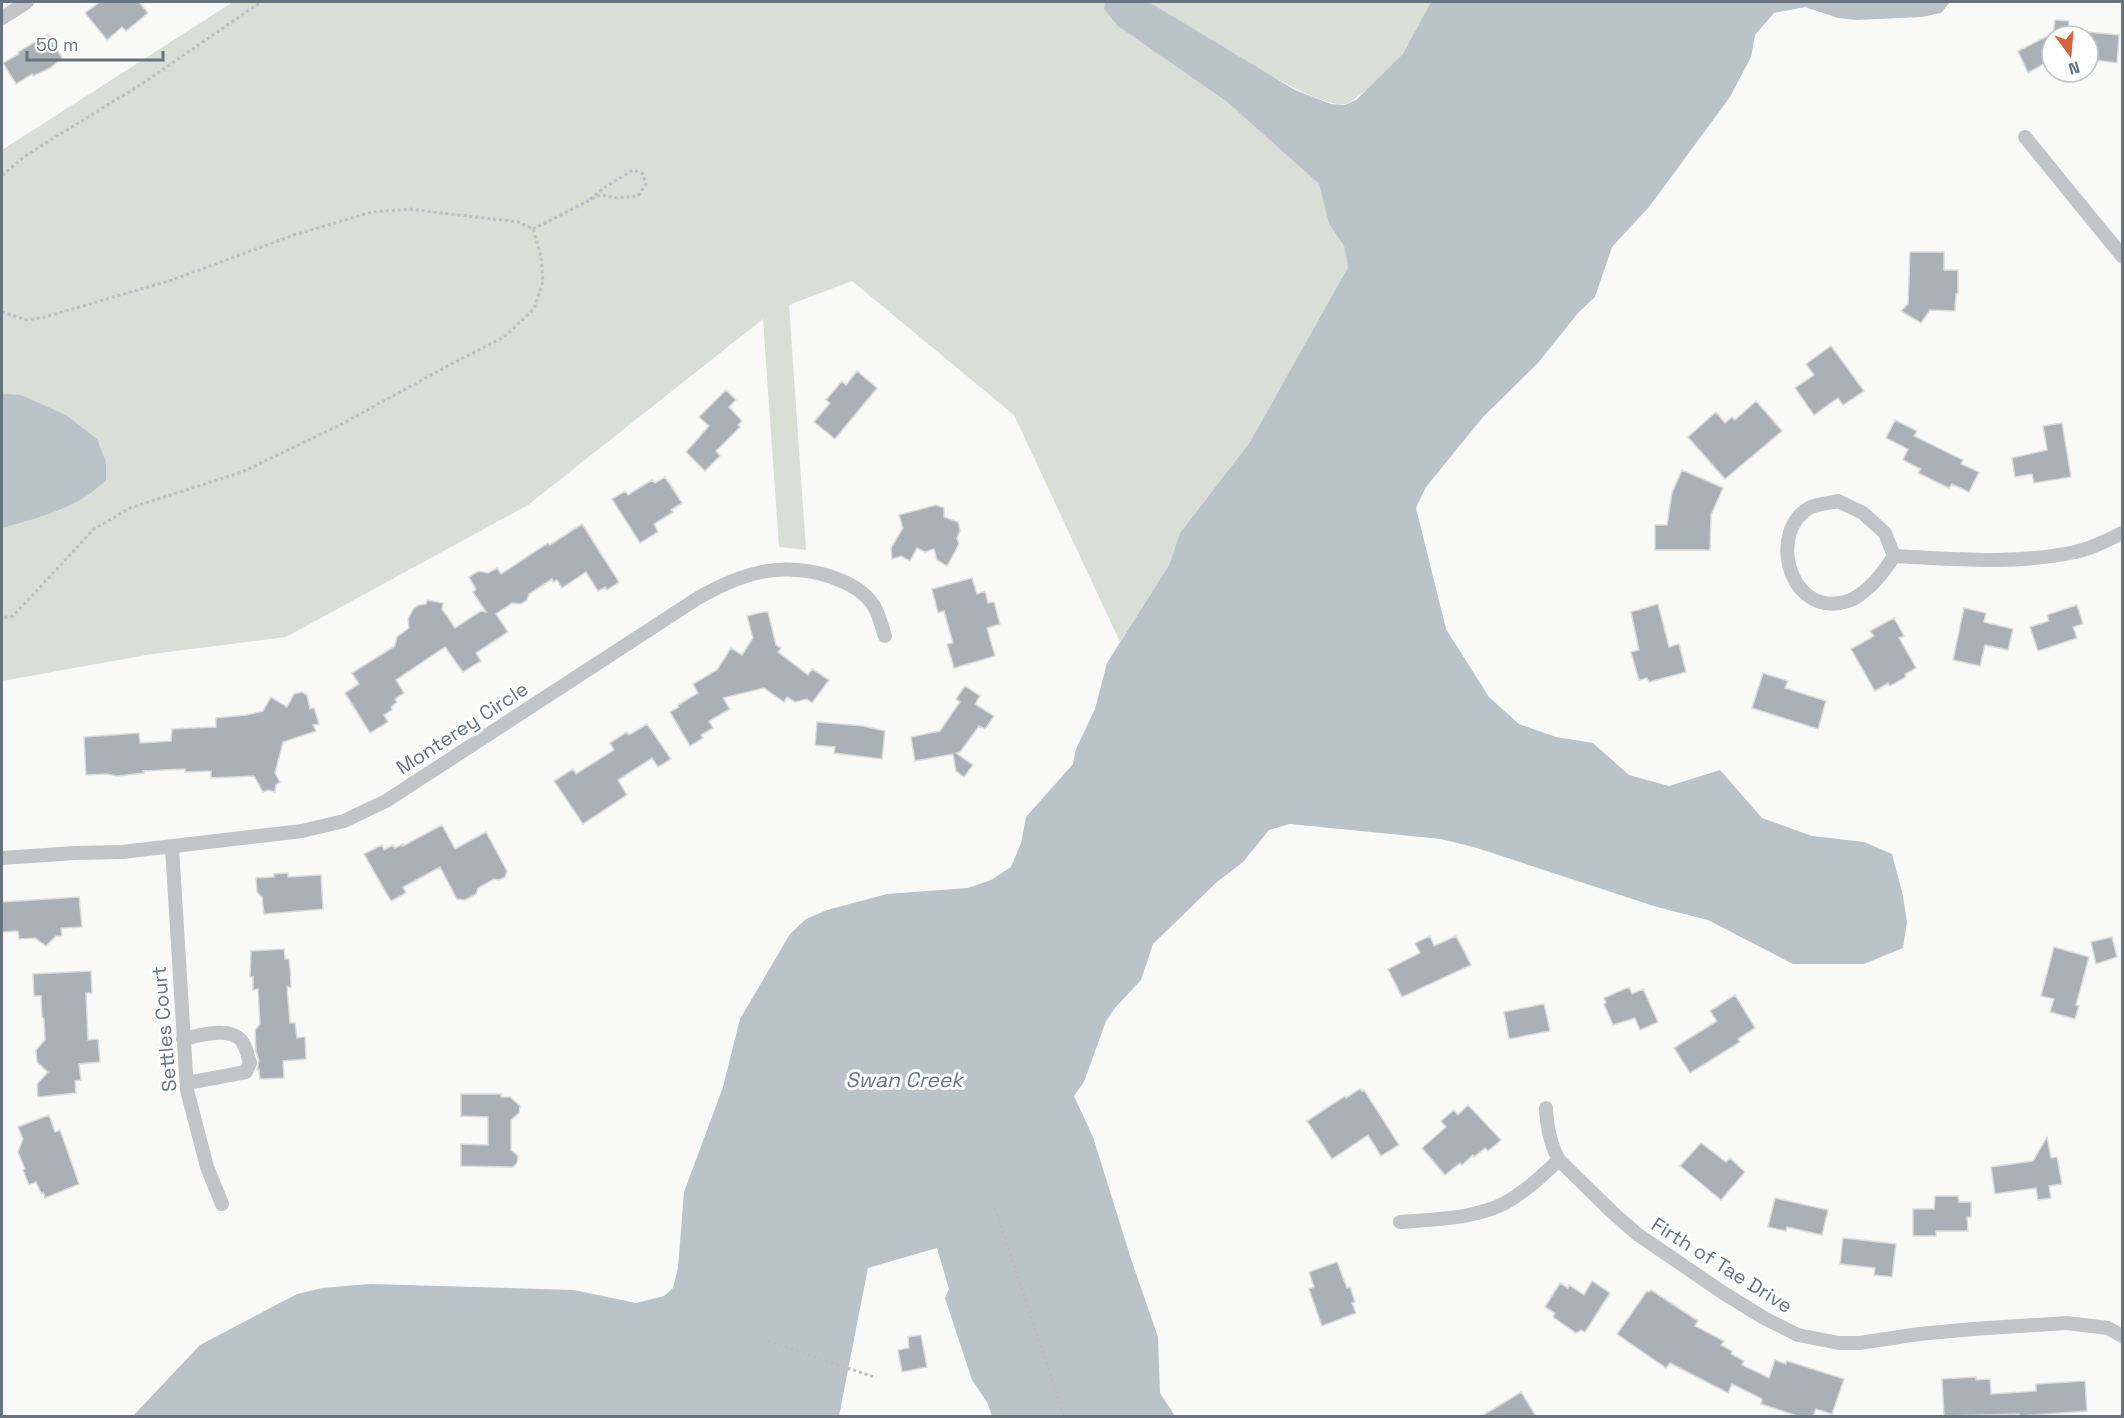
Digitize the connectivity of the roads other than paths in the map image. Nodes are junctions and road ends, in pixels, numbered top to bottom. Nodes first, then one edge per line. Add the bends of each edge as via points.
1 (27, 2) edge
2 (2, 18) edge
3 (2025, 137) dead end
4 (2122, 256) edge
5 (2122, 533) edge
6 (1894, 556) junction
7 (885, 636) dead end
8 (172, 847) junction
9 (2, 858) edge
10 (183, 1039) junction
11 (187, 1083) junction
12 (1546, 1108) dead end
13 (1559, 1160) junction
14 (222, 1204) dead end
15 (1400, 1222) dead end
16 (2122, 1336) edge

1 - 2 street
3 - 4 street
5 - 6 street via 2077,552 2011,561
6 - 6 street via 1880,528 1863,513 1838,501 1810,507 1794,522 1787,541 1789,568 1798,586 1812,600 1831,604 1851,601 1867,590
7 - 8 street, Monterey Circle via 875,607 865,594 843,580 790,568 744,576 718,586 370,809 344,821 302,831
8 - 9 street, Monterey Circle
8 - 10 street, Settles Court
10 - 11 street, Settles Court
10 - 11 street via 216,1033 232,1035 240,1040 250,1063 246,1072
11 - 14 street, Settles Court via 207,1167
12 - 13 street, Firth of Tae Drive via 1548,1131
13 - 15 street via 1504,1203 1473,1214
13 - 16 street, Firth of Tae Drive via 1637,1234 1722,1292 1798,1335 1859,1344 1952,1331 2067,1323 2109,1328

